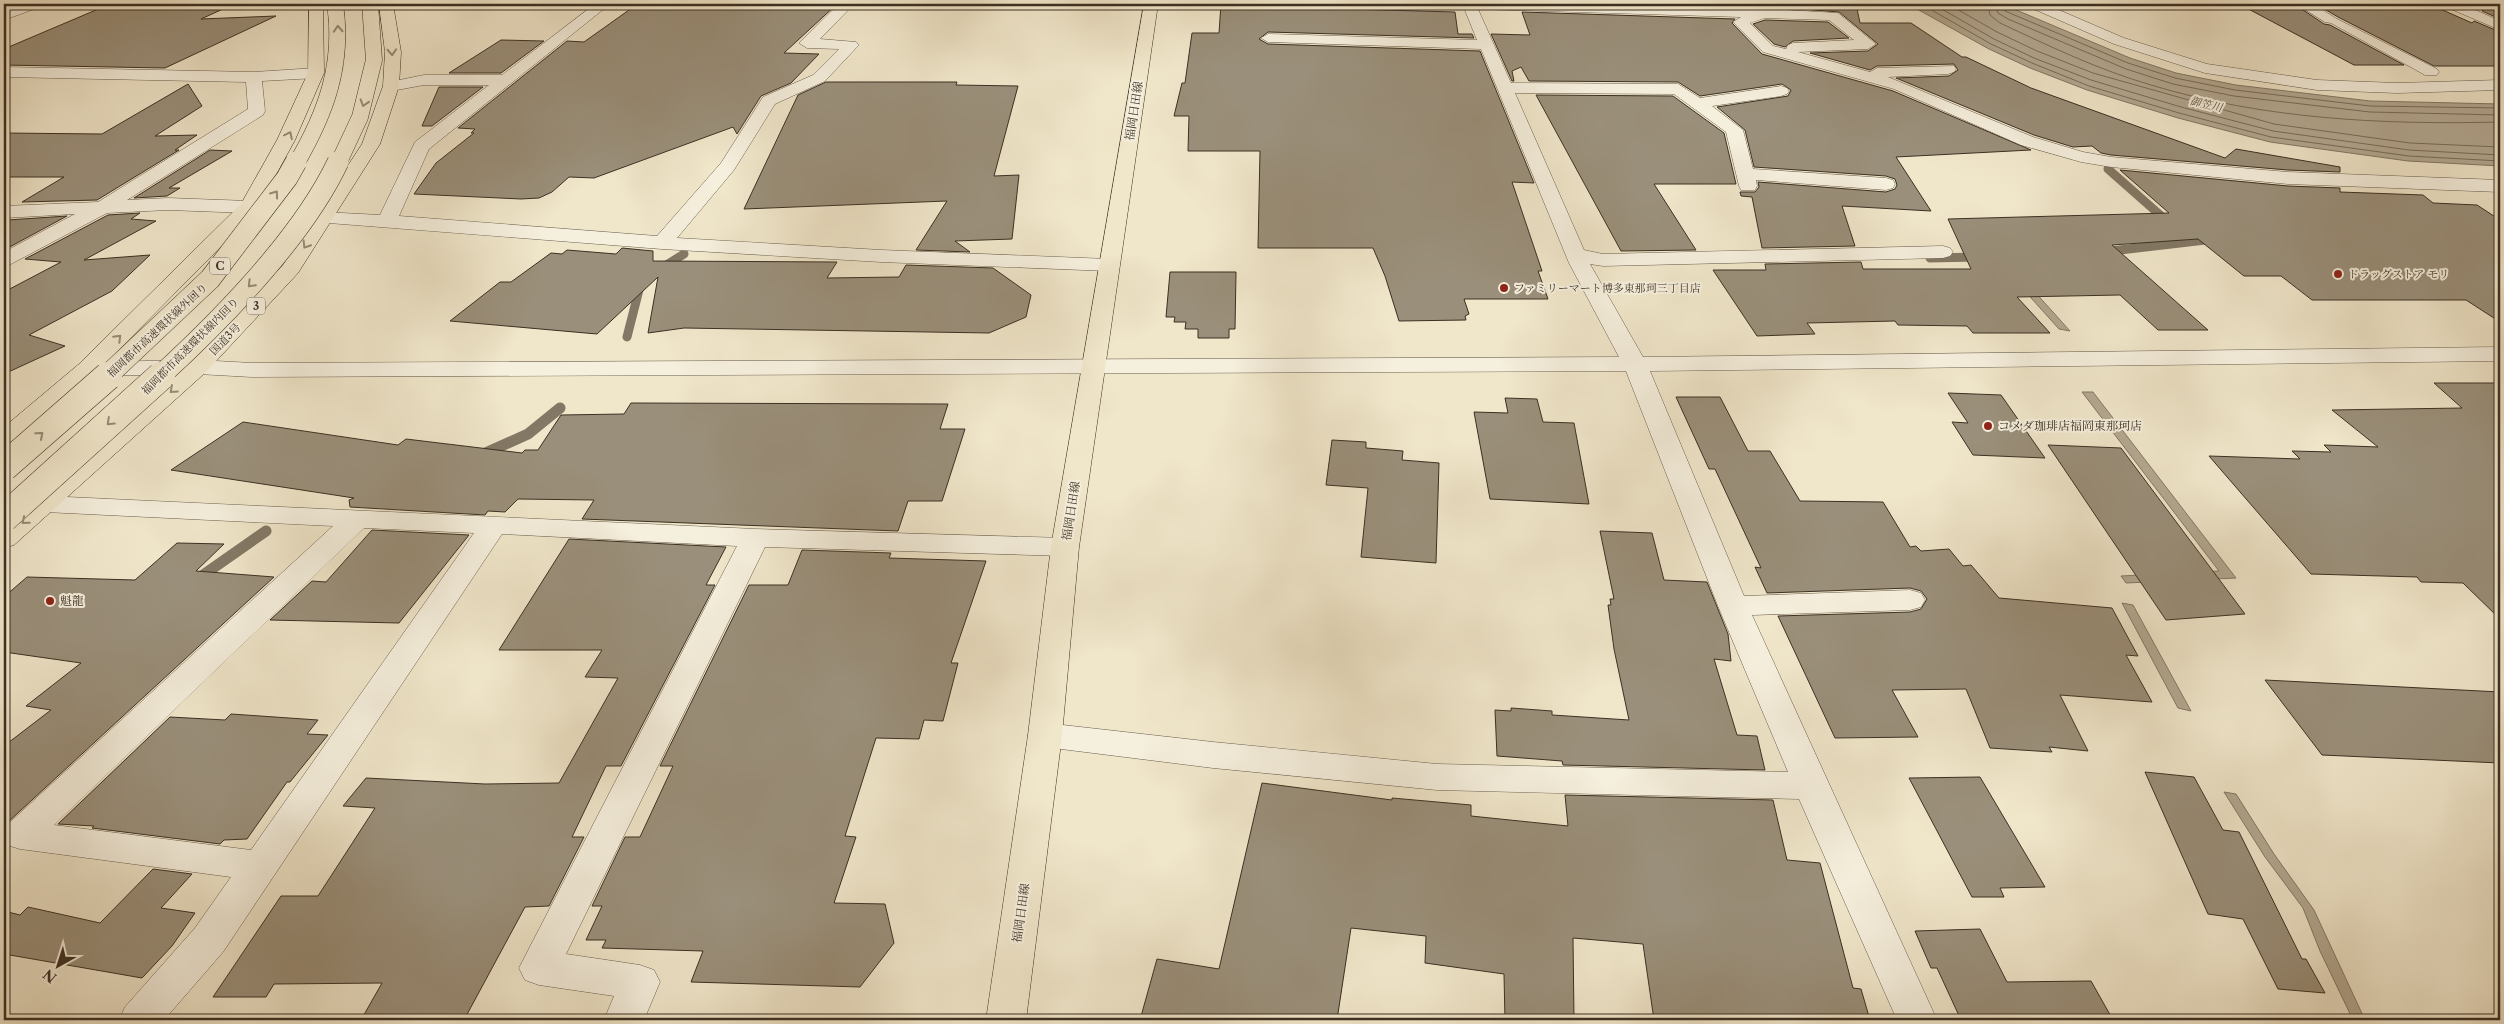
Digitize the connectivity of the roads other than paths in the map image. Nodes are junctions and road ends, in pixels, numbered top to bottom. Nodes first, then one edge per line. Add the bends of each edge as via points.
1 (35, 4) edge
2 (316, 4) edge
3 (335, 4) edge
4 (370, 4) edge
5 (386, 4) edge
6 (603, 4) edge
7 (847, 4) edge
8 (1151, 4) edge
9 (1464, 4) edge
10 (1783, 4) edge
11 (2034, 4) edge
12 (2303, 4) edge
13 (2451, 4) edge
14 (1761, 13) junction
15 (4, 16) edge
16 (2098, 18) dead end
17 (2500, 26) edge
18 (1268, 38) dead end
19 (1487, 45) junction
20 (1768, 49) junction
21 (2311, 68) dead end
22 (1948, 69) dead end
23 (2329, 70) dead end
24 (4, 72) edge
25 (2431, 72) junction
26 (316, 73) junction
27 (2500, 73) edge
28 (1863, 74) junction
29 (254, 76) junction
30 (507, 80) junction
31 (2500, 85) edge
32 (390, 86) junction
33 (1505, 88) junction
34 (1781, 91) dead end
35 (1698, 104) junction
36 (1886, 184) dead end
37 (2500, 186) edge
38 (250, 207) junction
39 (100, 209) junction
40 (4, 212) edge
41 (323, 218) junction
42 (387, 221) junction
43 (662, 243) junction
44 (1944, 252) dead end
45 (1576, 255) junction
46 (4, 260) edge
47 (1109, 265) junction
48 (2500, 354) edge
49 (1635, 364) junction
50 (198, 366) junction
51 (1093, 367) junction
52 (87, 369) junction
53 (4, 440) edge
54 (4, 467) edge
55 (45, 504) junction
56 (4, 518) edge
57 (358, 519) junction
58 (494, 525) junction
59 (755, 538) junction
60 (4, 539) edge
61 (1065, 548) junction
62 (1910, 600) dead end
63 (1733, 606) junction
64 (1045, 735) junction
65 (1811, 786) junction
66 (260, 866) junction
67 (139, 1020) edge
68 (624, 1020) edge
69 (1006, 1020) edge
70 (1917, 1020) edge

1 - 15 street
2 - 26 main road
54 -> 3 main road, 福岡都市高速環状線外回り / C, bridge via 133,354 210,280 287,178 315,131 332,82 339,31
4 -> 56 main road, 福岡都市高速環状線内回り, bridge via 376,26 372,77 357,126 300,223 258,277 185,354
5 -> 32 main road, 国道3号 / 3 via 392,52
6 - 30 street
7 - 43 street via 807,43 851,45 818,78 769,101 728,166
8 - 47 main road, 福岡日田線
9 - 14 street
9 - 19 street
10 - 14 street
11 - 31 street via 2119,41 2205,68 2317,85 2397,88
12 - 25 street
13 - 17 street
14 - 20 street via 1740,22
14 - 20 street via 1833,16 1868,44
16 - 21 street via 2152,42 2222,58
18 - 19 street
19 - 33 street
20 - 28 street
22 - 28 street
23 - 25 street
24 - 29 street
25 - 27 street
26 - 29 street
38 -> 26 main road via 286,140
28 - 37 street via 1900,86 2028,141 2104,161 2288,178
29 - 39 street via 256,111
30 - 32 street via 424,80
30 - 42 street via 422,146
32 - 41 main road, 国道3号 / 3 via 370,144
33 - 35 street via 1678,89
33 - 45 street
34 - 35 street
35 - 36 street via 1734,130 1747,180
38 - 39 street via 168,204
52 -> 38 main road
39 - 40 street
39 - 46 street
41 - 42 street
41 -> 50 main road, 国道3号 / 3 via 291,269
42 - 43 street
43 - 47 street
44 - 45 street via 1603,260
45 - 49 street
47 - 51 main road, 福岡日田線
48 - 49 street
49 - 51 street
49 - 63 street
50 - 51 street via 252,370
50 - 52 street
50 -> 55 main road, 国道3号 / 3
51 - 61 main road, 福岡日田線
52 - 53 main road
55 - 57 street
55 -> 60 main road, 国道3号 / 3
57 - 58 street
57 - 66 street via 20,835
58 - 59 street
58 - 66 street
59 - 61 street
59 - 68 street via 540,968 640,982
61 - 64 main road, 福岡日田線
62 - 63 street
63 - 65 street
64 - 65 street via 1212,756 1437,776
64 - 69 main road, 福岡日田線
65 - 70 street
66 - 67 street via 209,940

